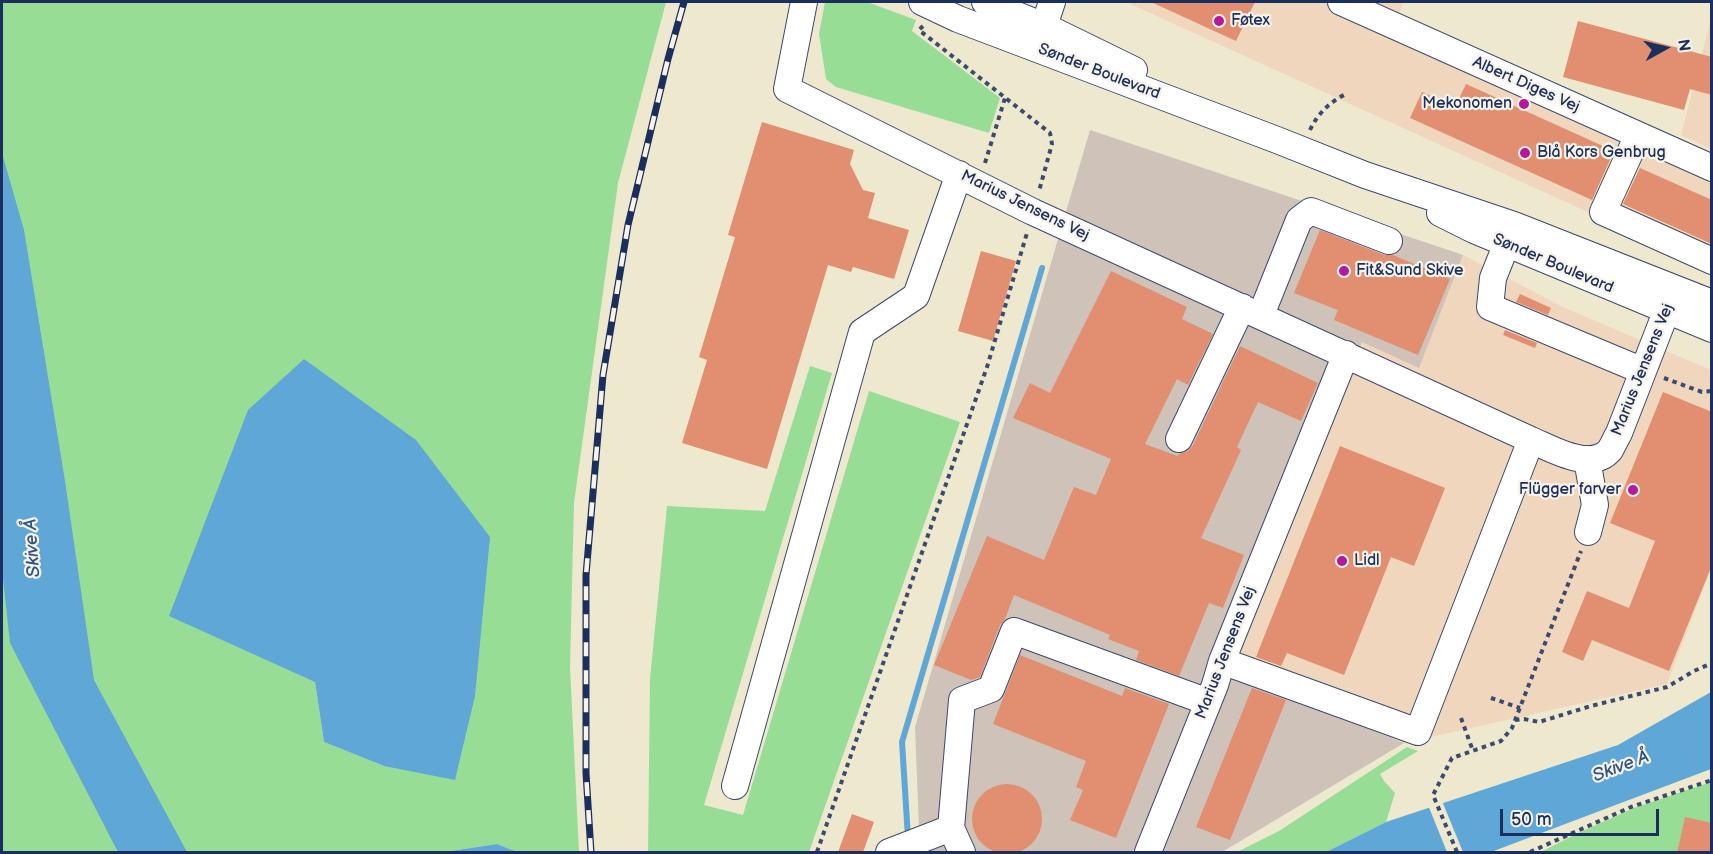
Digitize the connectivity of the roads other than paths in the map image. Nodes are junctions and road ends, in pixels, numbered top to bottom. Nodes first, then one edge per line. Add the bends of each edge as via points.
1 (804, 2) edge
2 (922, 2) edge
3 (985, 2) edge
4 (1052, 2) edge
5 (1341, 2) edge
6 (1020, 8) edge
7 (1040, 37) junction
8 (1006, 38) junction
9 (1638, 135) junction
10 (1712, 168) edge
11 (969, 179) junction
12 (1510, 234) junction
13 (1389, 241) dead end
14 (1712, 261) edge
15 (1671, 300) junction
16 (1712, 303) edge
17 (1251, 311) junction
18 (1712, 329) edge
19 (1346, 354) junction
20 (1643, 370) junction
21 (1179, 439) dead end
22 (1531, 440) junction
23 (1587, 459) junction
24 (1588, 532) road end
25 (1222, 661) junction
26 (1208, 702) junction
27 (735, 786) dead end
28 (943, 832) junction
29 (889, 852) edge
30 (962, 852) edge
31 (1148, 852) edge

1 - 11 street, Marius Jensens Vej via 787,89
2 - 8 street, Sønder Boulevard
3 - 6 street, Sønder Boulevard
4 - 7 street
5 - 9 street, Albert Diges Vej
6 - 7 street, Sønder Boulevard
6 - 8 street
7 - 8 street, Sønder Boulevard
7 - 12 street, Sønder Boulevard via 1277,140
9 - 10 street, Albert Diges Vej
9 - 14 street via 1603,212
11 - 17 street, Marius Jensens Vej
11 - 27 street via 916,296 861,332
12 - 15 street, Sønder Boulevard
12 - 20 street via 1493,278 1490,307
13 - 17 street via 1311,211 1299,220
15 - 16 street, Sønder Boulevard
15 - 18 street, Sønder Boulevard
15 - 20 street, Marius Jensens Vej
17 - 19 street, Marius Jensens Vej
17 - 21 street
19 - 22 street, Marius Jensens Vej
19 - 25 street, Marius Jensens Vej
20 - 23 street, Marius Jensens Vej via 1609,451
22 - 23 street, Marius Jensens Vej via 1577,459
22 - 25 street via 1418,732
23 - 24 street via 1595,505
25 - 26 street, Marius Jensens Vej
26 - 28 street via 1014,631 991,689 962,700
26 - 31 street, Marius Jensens Vej
28 - 29 street
28 - 30 street

